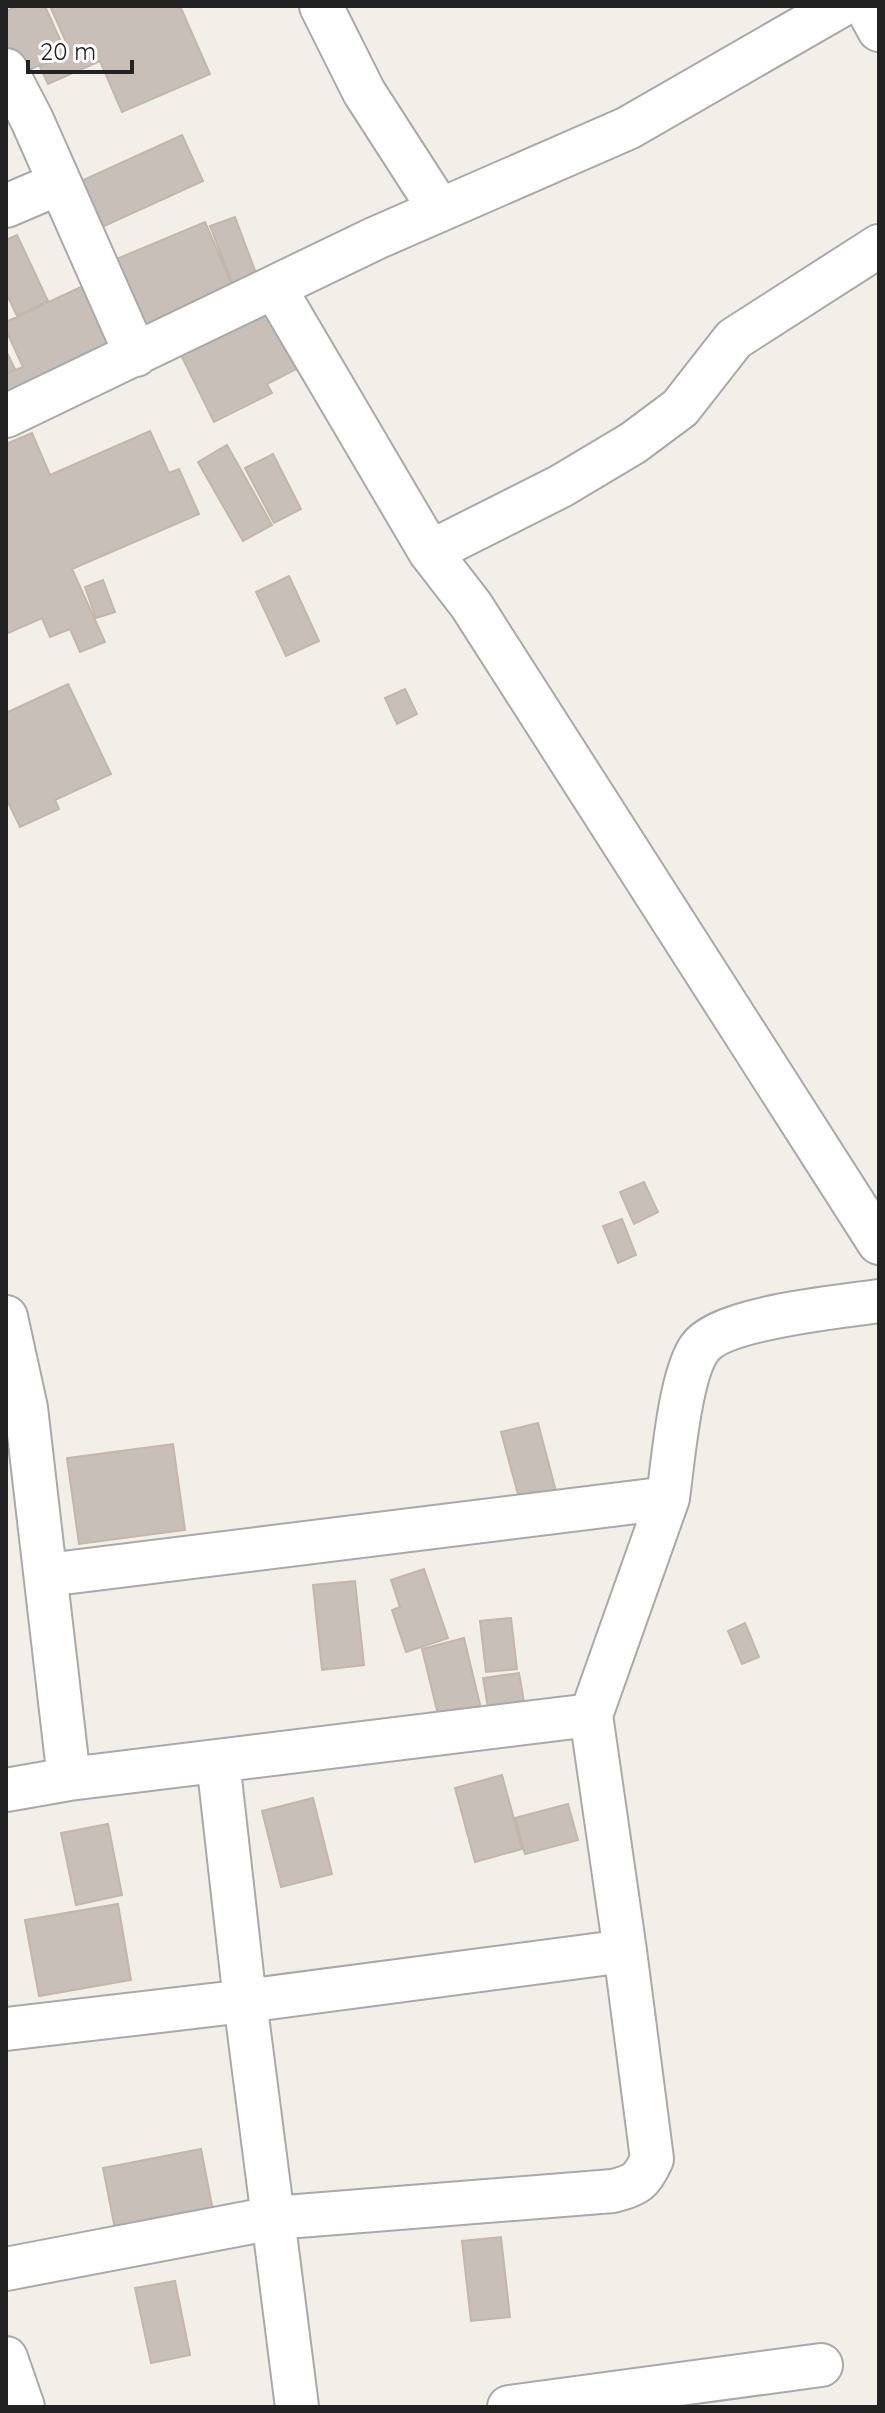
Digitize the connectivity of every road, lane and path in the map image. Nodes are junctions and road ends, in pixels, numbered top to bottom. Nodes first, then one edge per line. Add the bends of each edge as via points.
1 (321, 6) edge
2 (840, 6) edge
3 (866, 6) edge
4 (879, 30) edge
5 (6, 70) edge
6 (60, 183) junction
7 (6, 206) edge
8 (440, 210) junction
9 (879, 246) edge
10 (274, 287) junction
11 (136, 355) junction
12 (6, 416) edge
13 (430, 552) junction
14 (879, 1243) edge
15 (879, 1301) edge
16 (6, 1317) edge
17 (668, 1498) junction
18 (47, 1575) junction
19 (591, 1715) junction
20 (218, 1761) junction
21 (69, 1779) junction
22 (6, 1790) edge
23 (625, 1951) junction
24 (245, 2001) junction
25 (6, 2029) edge
26 (273, 2218) junction
27 (6, 2269) edge
28 (6, 2358) edge
29 (821, 2365) dead end
30 (23, 2407) edge
31 (297, 2407) edge
32 (509, 2407) edge

1 - 8 street via 364,92
2 - 8 street via 628,128
3 - 4 street
5 - 6 street
6 - 7 street
6 - 11 street
8 - 10 street
9 - 13 street via 734,339 680,408 633,443
10 - 11 street
10 - 13 street
11 - 12 street
13 - 14 street via 471,605
15 - 17 street via 730,1327 700,1347 687,1375
16 - 18 street via 26,1408
17 - 18 street
17 - 19 street
18 - 21 street
19 - 20 street
19 - 23 street
20 - 21 street
20 - 24 street
21 - 22 street
23 - 24 street
23 - 26 street via 652,2159 644,2177 631,2187
24 - 25 street
24 - 26 street
26 - 27 street
26 - 31 street
28 - 30 street
29 - 32 street

